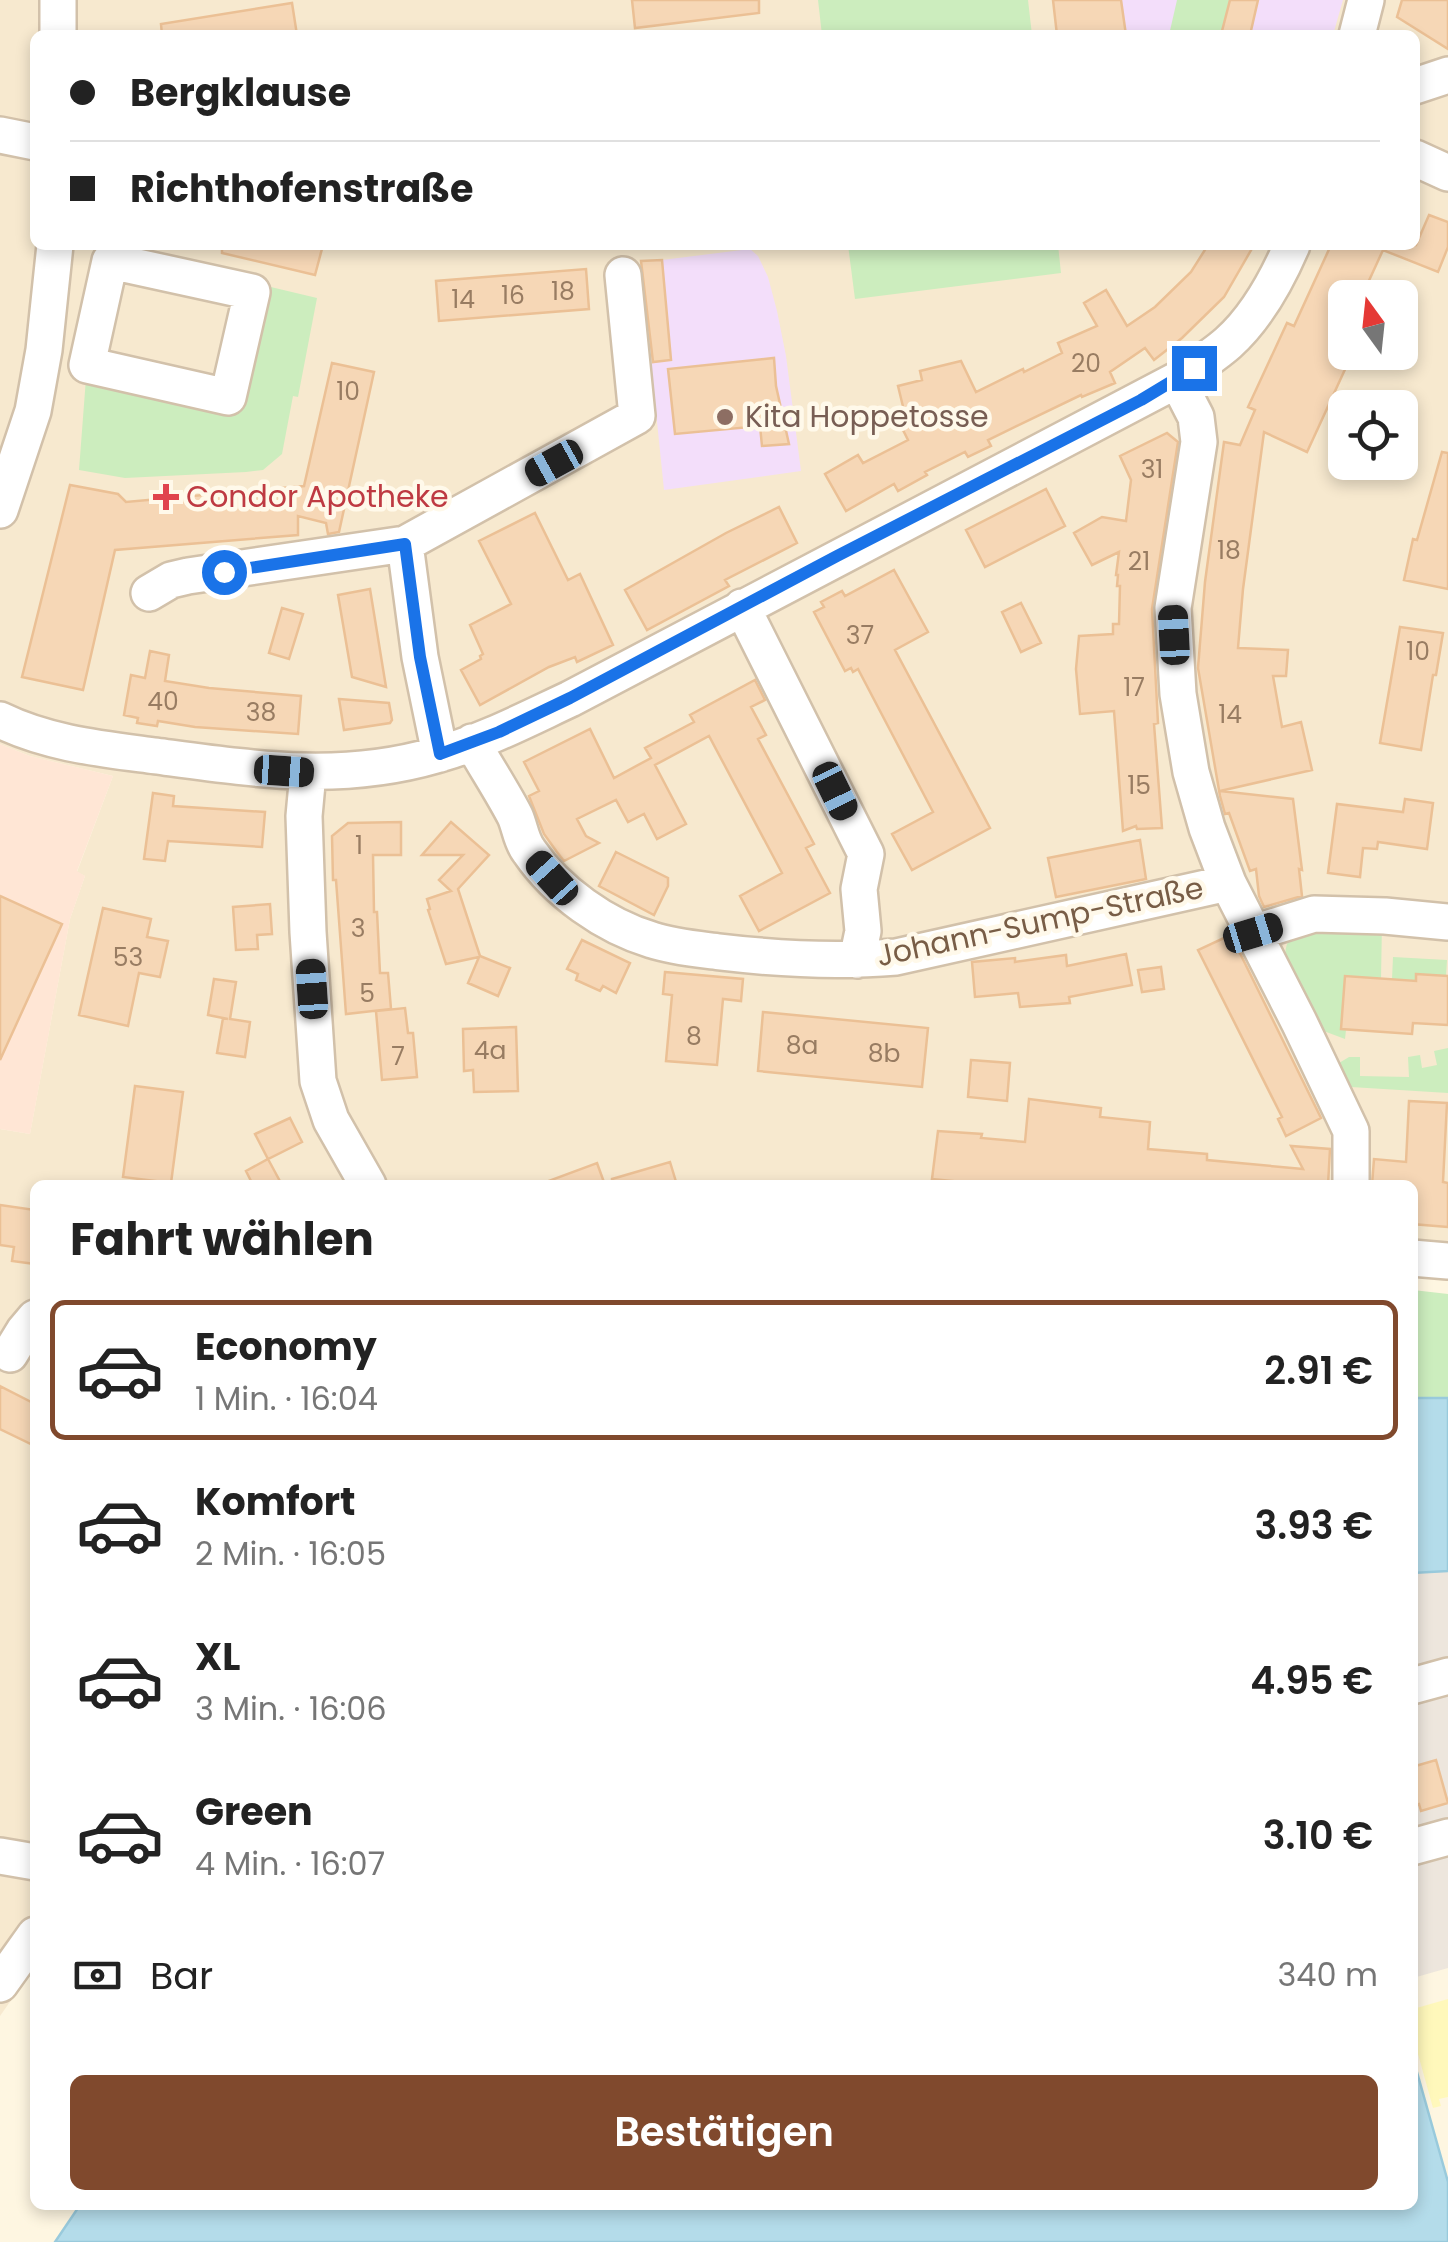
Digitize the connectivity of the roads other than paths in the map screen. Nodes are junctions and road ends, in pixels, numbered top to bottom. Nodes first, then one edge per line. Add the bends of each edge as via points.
1 (58, 0) edge
2 (1366, 0) edge
3 (58, 30) edge
4 (1358, 30) edge
5 (1448, 74) edge
6 (1420, 84) edge
7 (0, 135) edge
8 (30, 141) edge
9 (1420, 160) edge
10 (1448, 173) edge
11 (55, 250) edge
12 (1290, 250) edge
13 (624, 275) dead end
14 (48, 316) junction
15 (96, 323) junction
16 (1177, 380) junction
17 (0, 510) edge
18 (405, 544) junction
19 (150, 594) dead end
20 (742, 607) junction
21 (0, 720) edge
22 (456, 748) junction
23 (308, 773) junction
24 (1228, 883) junction
25 (1448, 922) edge
26 (1253, 933) junction
27 (857, 960) junction
28 (365, 1180) edge
29 (1351, 1180) edge
30 (1418, 1258) edge
31 (1448, 1261) edge
32 (30, 1324) edge
33 (15, 1357) edge
34 (1448, 1676) edge
35 (1418, 1684) edge
36 (1448, 1837) edge
37 (1418, 1845) edge
38 (0, 1856) edge
39 (30, 1861) edge
40 (30, 1942) edge
41 (0, 1984) edge

1 - 3 street
2 - 4 street
5 - 6 street
7 - 8 street
9 - 10 street
11 - 14 street
12 - 16 street via 1239,331
13 - 18 street via 637,416
14 - 15 street
14 - 17 street via 33,411
15 - 15 street via 87,365 228,398 252,292 110,260
16 - 20 street
16 - 24 street via 1196,417 1199,442 1173,608 1178,694 1191,772
18 - 19 street via 188,576
18 - 22 street, Johann-Sump-Straße via 420,657
20 - 22 street via 570,698
20 - 27 street via 866,854
21 - 23 street via 105,749
22 - 23 street via 400,764
22 - 27 street, Johann-Sump-Straße via 515,816 528,850 601,918 685,948
23 - 28 street via 304,816 318,1082
24 - 26 street
24 - 27 street, Johann-Sump-Straße via 944,948
25 - 26 street via 1314,914
26 - 29 street via 1351,1131
30 - 31 street
32 - 33 street
34 - 35 street
36 - 37 street
38 - 39 street
40 - 41 street

